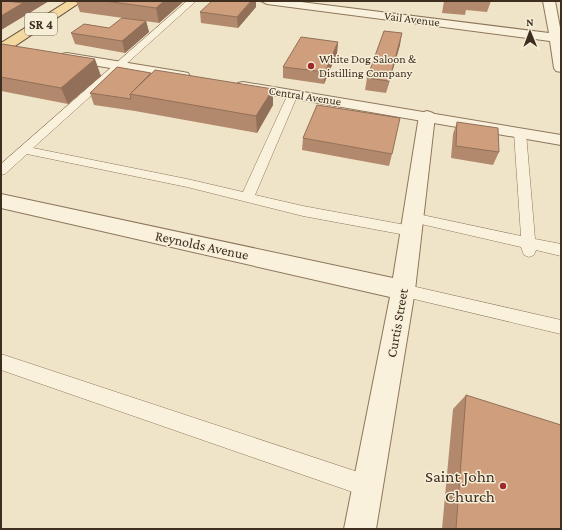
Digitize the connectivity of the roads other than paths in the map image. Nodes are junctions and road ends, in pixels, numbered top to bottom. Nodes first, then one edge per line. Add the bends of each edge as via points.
1 (76, 1) edge
2 (192, 1) edge
3 (267, 1) edge
4 (549, 1) edge
5 (304, 3) edge
6 (557, 33) edge
7 (3, 47) edge
8 (23, 49) edge
9 (52, 54) edge
10 (118, 65) junction
11 (561, 68) edge
12 (194, 78) edge
13 (225, 83) edge
14 (293, 94) junction
15 (427, 116) junction
16 (520, 133) junction
17 (561, 140) edge
18 (24, 150) junction
19 (1, 171) edge
20 (247, 197) junction
21 (1, 201) edge
22 (412, 225) junction
23 (529, 248) junction
24 (561, 250) edge
25 (561, 260) edge
26 (403, 290) junction
27 (561, 327) edge
28 (1, 362) edge
29 (367, 486) junction
30 (360, 529) edge

1 - 7 main road, SR 4
2 - 10 lane
3 - 5 street, Vail Avenue
4 - 6 street
5 - 6 street, Vail Avenue
6 - 11 street
7 - 8 street
9 - 10 street
10 - 12 street
10 - 18 lane
13 - 14 street, Central Avenue
14 - 15 street, Central Avenue
14 - 20 lane
15 - 16 street, Central Avenue
15 - 22 street, Curtis Street
16 - 17 street, Central Avenue
16 - 23 lane
18 - 19 lane
18 - 20 lane via 72,162 187,182
20 - 22 lane via 303,210
21 - 26 street, Reynolds Avenue
22 - 23 lane via 448,226 450,237
22 - 26 street, Curtis Street
23 - 24 lane
23 - 25 lane
26 - 27 lane
26 - 29 street, Curtis Street
28 - 29 lane
29 - 30 street, Curtis Street

